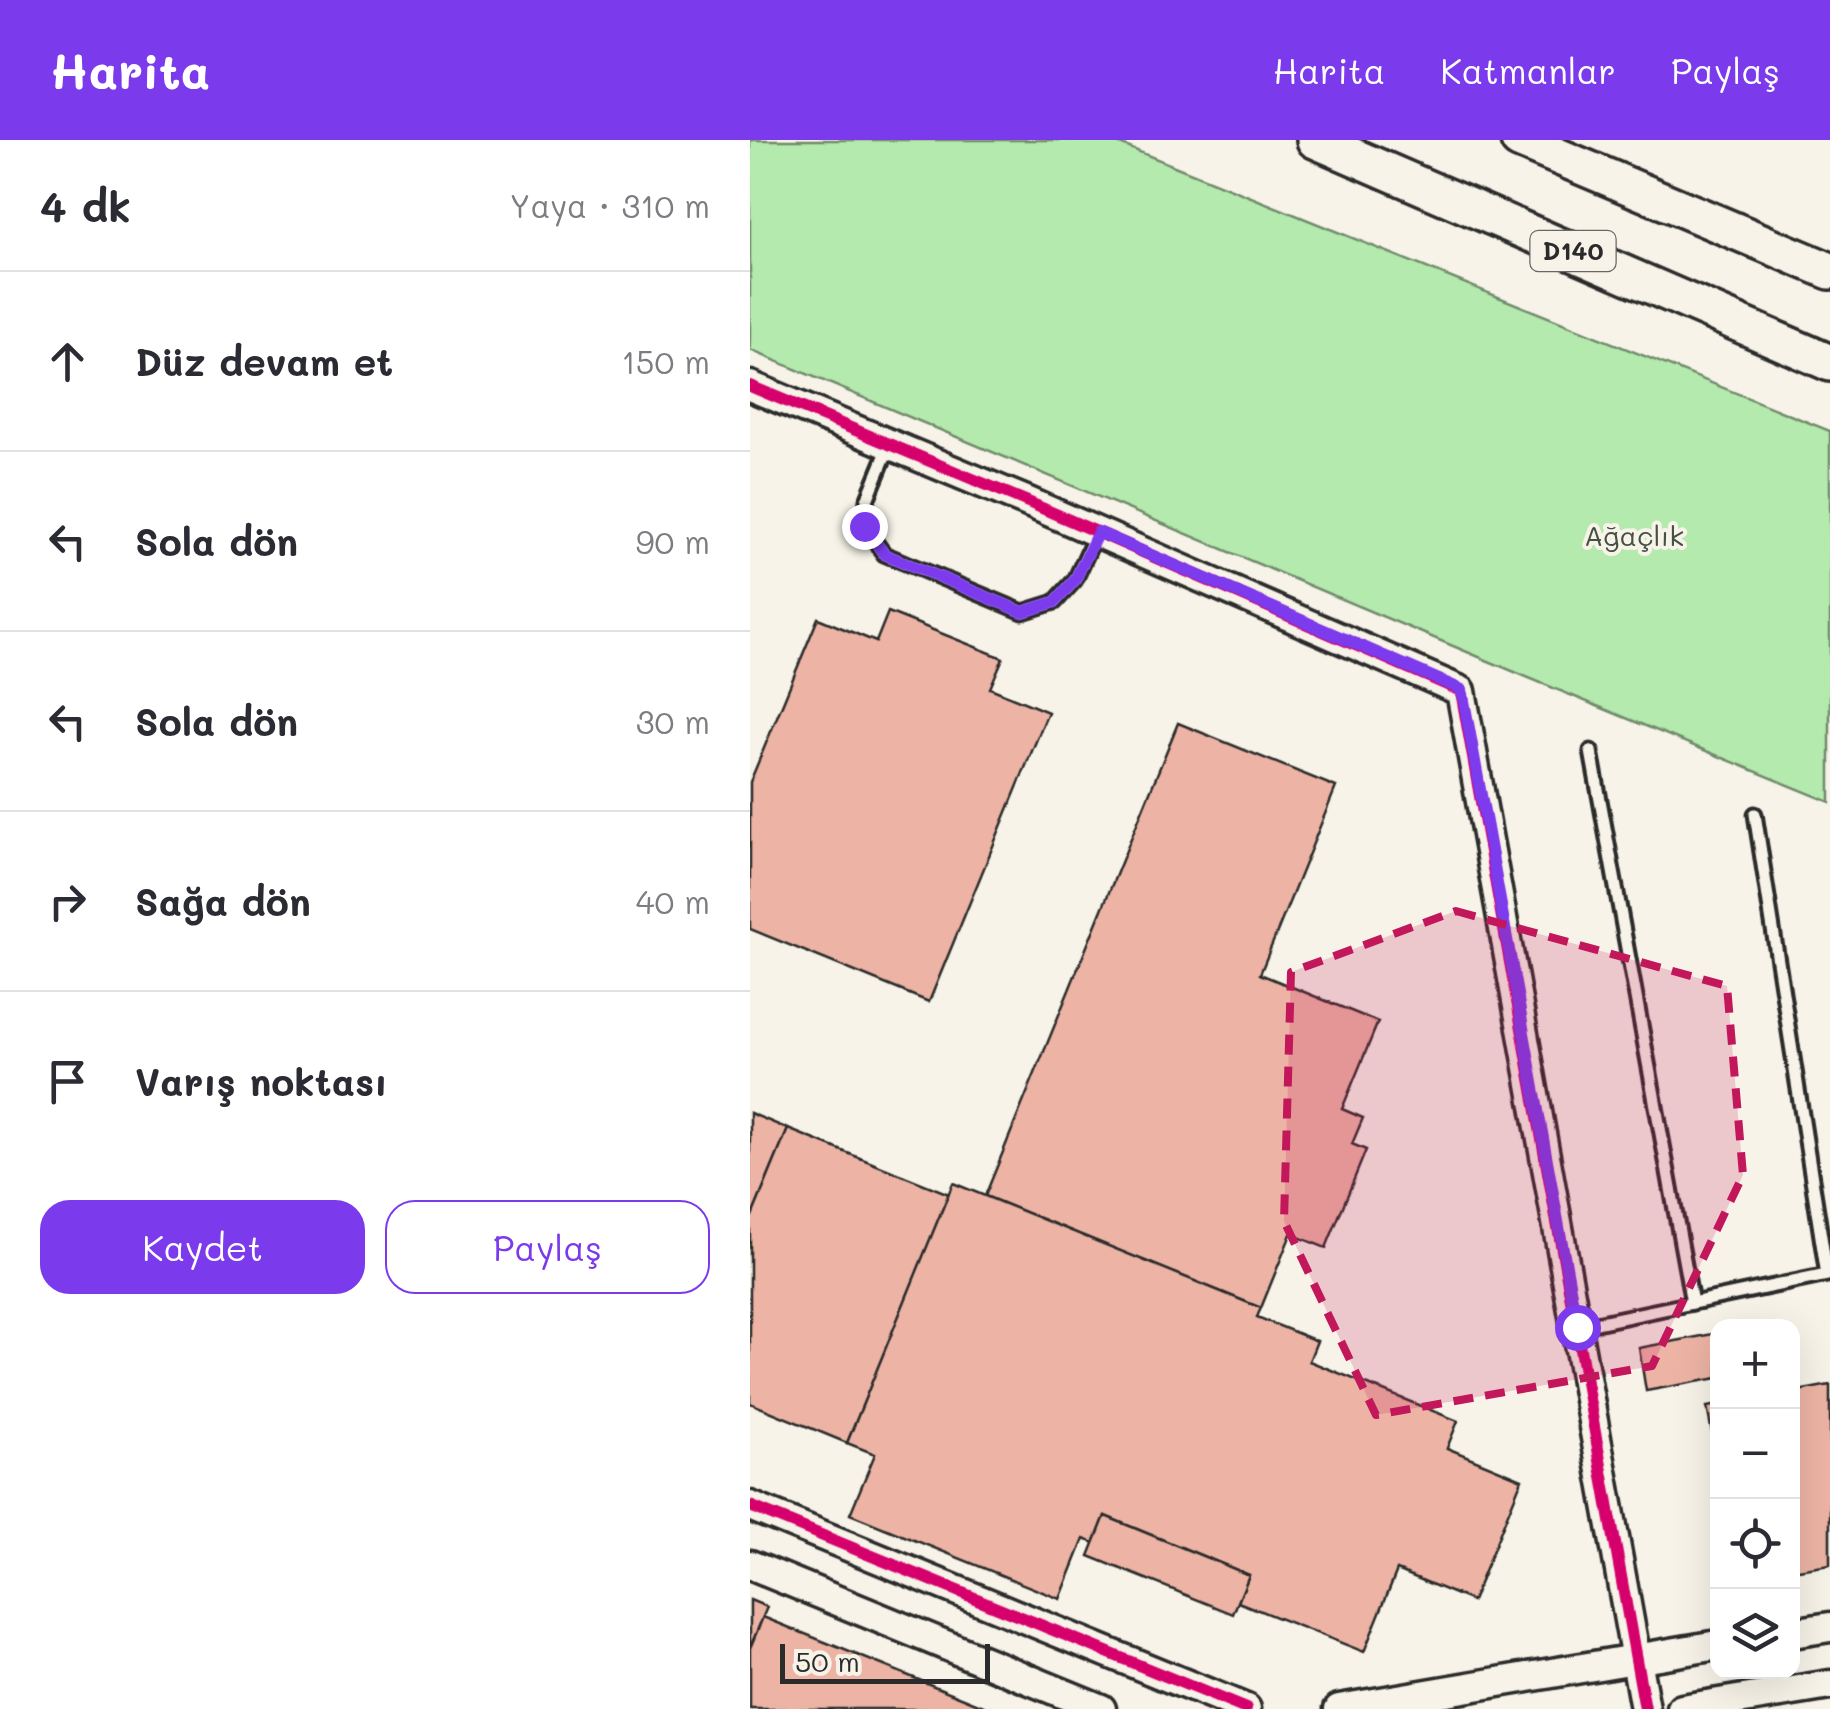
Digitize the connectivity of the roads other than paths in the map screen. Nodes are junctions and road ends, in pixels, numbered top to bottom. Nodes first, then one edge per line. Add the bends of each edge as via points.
1 (1315, 140) edge
2 (1519, 140) edge
3 (1830, 272) edge
4 (1830, 363) edge
5 (750, 386) edge
6 (890, 444) junction
7 (1098, 532) junction
8 (1591, 751) dead end
9 (1755, 814) dead end
10 (1692, 1303) junction
11 (1577, 1327) junction
12 (750, 1506) edge
13 (750, 1565) edge
14 (1830, 1628) edge
15 (1800, 1632) edge
16 (1710, 1646) edge
17 (1637, 1657) junction
18 (1830, 1684) edge
19 (1100, 1709) edge
20 (1246, 1709) edge
21 (1339, 1709) edge
22 (1645, 1709) edge
23 (1682, 1709) edge

1 - 4 highway, D140
2 - 3 highway
5 - 6 street
6 - 7 street
6 - 7 lane via 864,526 884,554 918,569 1023,612 1055,602 1075,580
7 - 11 street via 1462,690
8 - 10 lane
9 - 10 lane via 1827,1276
10 - 11 lane
11 - 17 street
12 - 20 street
13 - 19 street
14 - 15 street
16 - 17 street
17 - 21 street
17 - 22 street
18 - 23 street

